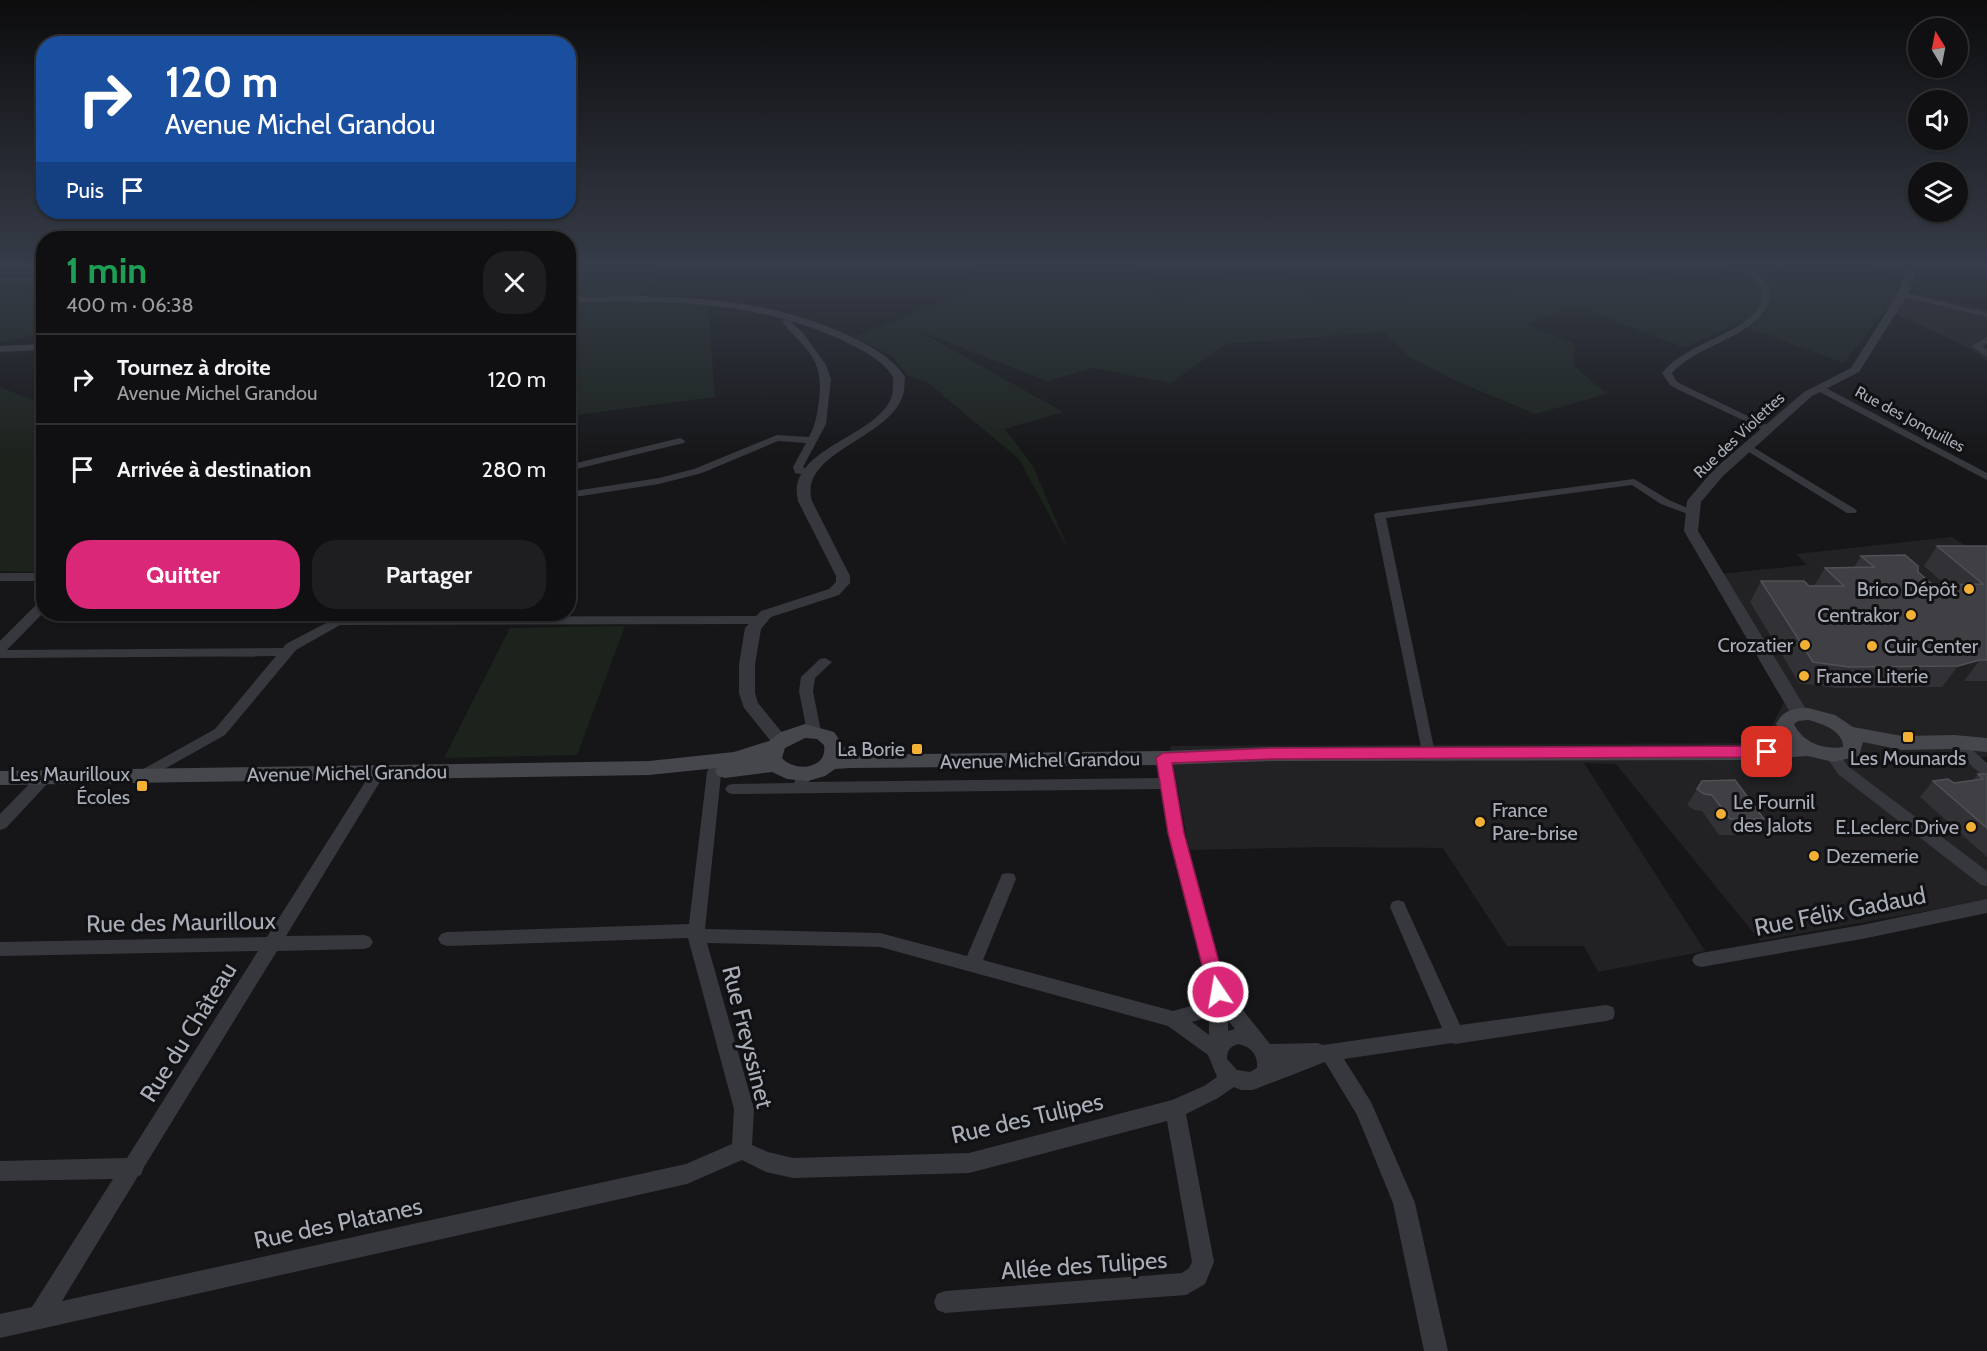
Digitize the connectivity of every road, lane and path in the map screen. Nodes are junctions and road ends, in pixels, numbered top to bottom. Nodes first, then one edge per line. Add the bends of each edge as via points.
1 (795, 330) edge
2 (830, 330) edge
3 (1732, 330) edge
4 (1880, 330) edge
5 (1987, 340) edge
6 (36, 348) edge
7 (0, 350) edge
8 (1987, 354) edge
9 (1819, 388) junction
10 (1768, 429) junction
11 (814, 440) junction
12 (680, 441) dead end
13 (1748, 447) junction
14 (576, 466) edge
15 (808, 474) junction
16 (1987, 477) edge
17 (576, 494) edge
18 (1851, 511) dead end
19 (1693, 513) junction
20 (0, 577) edge
21 (36, 578) edge
22 (36, 612) edge
23 (576, 620) edge
24 (758, 620) junction
25 (337, 621) edge
26 (0, 649) edge
27 (287, 652) junction
28 (0, 654) edge
29 (825, 662) dead end
30 (1800, 714) junction
31 (1786, 730) junction
32 (1851, 740) junction
33 (788, 743) junction
34 (1987, 747) edge
35 (1810, 749) junction
36 (1963, 750) junction
37 (1428, 753) junction
38 (1746, 753) junction
39 (753, 754) junction
40 (1832, 755) junction
41 (832, 756) junction
42 (1163, 758) junction
43 (649, 768) junction
44 (1987, 771) edge
45 (379, 772) junction
46 (714, 772) junction
47 (143, 776) junction
48 (0, 778) edge
49 (44, 778) junction
50 (736, 780) junction
51 (802, 781) junction
52 (1167, 783) junction
53 (711, 793) junction
54 (0, 824) edge
55 (1008, 879) dead end
56 (1987, 880) edge
57 (1987, 906) edge
58 (1398, 907) dead end
59 (696, 934) junction
60 (447, 939) dead end
61 (364, 942) dead end
62 (272, 944) junction
63 (0, 949) edge
64 (1701, 960) dead end
65 (973, 964) junction
66 (1218, 1000) junction
67 (1606, 1013) dead end
68 (1173, 1019) junction
69 (1455, 1036) junction
70 (1260, 1047) junction
71 (1218, 1048) junction
72 (1329, 1052) junction
73 (1260, 1077) junction
74 (1232, 1078) junction
75 (1175, 1109) junction
76 (742, 1150) junction
77 (134, 1168) junction
78 (0, 1171) edge
79 (945, 1302) dead end
80 (39, 1317) junction
81 (0, 1326) edge
82 (1436, 1351) edge

1 - 11 street via 824,367 820,424
2 - 15 street via 890,364 900,382 897,398 886,413
3 - 10 street via 1672,365 1667,374 1682,388
4 - 9 street, Rue des Violettes via 1855,370
5 - 8 street via 1976,346
6 - 7 street
9 - 10 street, Rue des Violettes
9 - 16 street, Rue des Jonquilles
10 - 13 street, Rue des Violettes
11 - 15 street via 798,467
11 - 17 street via 777,438 698,471
12 - 14 street
13 - 18 street
13 - 19 street, Rue des Violettes via 1694,501
15 - 24 street via 805,501 843,583 834,592 778,609
19 - 30 street via 1691,531
19 - 37 street via 1665,502 1634,482 1380,515
20 - 21 street
22 - 26 street
23 - 24 street
24 - 33 street via 750,637 747,693 758,714
25 - 27 street
27 - 28 street
27 - 47 street via 220,732
29 - 33 street via 808,677
30 - 31 main road, Avenue Michel Grandou via 1786,719
30 - 32 main road via 1825,718
31 - 35 main road
31 - 38 main road, Avenue Michel Grandou via 1773,745
32 - 34 main road via 1954,742
32 - 36 main road via 1920,753
32 - 40 main road via 1846,754
33 - 39 main road, Avenue Michel Grandou
33 - 41 main road via 829,737
33 - 50 main road, Avenue Michel Grandou
33 - 51 main road via 787,773
34 - 36 main road
35 - 38 main road, Avenue Michel Grandou
35 - 40 main road
36 - 44 street
37 - 38 main road, Avenue Michel Grandou
37 - 42 main road, Avenue Michel Grandou
39 - 43 main road, Avenue Michel Grandou via 723,762
39 - 46 street
40 - 56 street via 1843,770
41 - 42 main road, Avenue Michel Grandou via 909,760
41 - 51 main road
42 - 52 street
43 - 45 main road, Avenue Michel Grandou
43 - 46 main road, Avenue Michel Grandou via 676,773
45 - 47 main road, Avenue Michel Grandou
45 - 62 street, Rue du Château
46 - 50 main road, Avenue Michel Grandou
46 - 53 street
47 - 49 main road, Avenue Michel Grandou
48 - 49 main road, Avenue Michel Grandou
49 - 54 street
50 - 51 street
50 - 53 street via 726,778
51 - 52 street
52 - 66 street
53 - 59 street
55 - 65 street
57 - 64 street, Rue Félix Gadaud
58 - 69 street
59 - 60 street
59 - 65 street via 880,940
59 - 76 street, Rue Freyssinet via 744,1109
61 - 62 street, Rue des Maurilloux
62 - 63 street, Rue des Maurilloux
62 - 77 street, Rue du Château
65 - 68 street
66 - 68 street
66 - 70 street
66 - 71 street
67 - 69 street
68 - 71 street
69 - 72 street
70 - 71 street via 1238,1036 1230,1037
70 - 72 street
70 - 73 street via 1267,1067
71 - 74 street via 1220,1066
72 - 73 street
72 - 82 street via 1364,1109 1404,1203
73 - 74 street via 1247,1082
74 - 75 street, Rue des Tulipes
75 - 76 street, Rue des Tulipes via 969,1163 793,1168 766,1162
75 - 79 street, Allée des Tulipes via 1203,1262 1197,1276 1186,1284
76 - 80 street, Rue des Platanes via 687,1174
77 - 78 street
77 - 80 street, Rue du Château
80 - 81 street, Rue des Platanes

